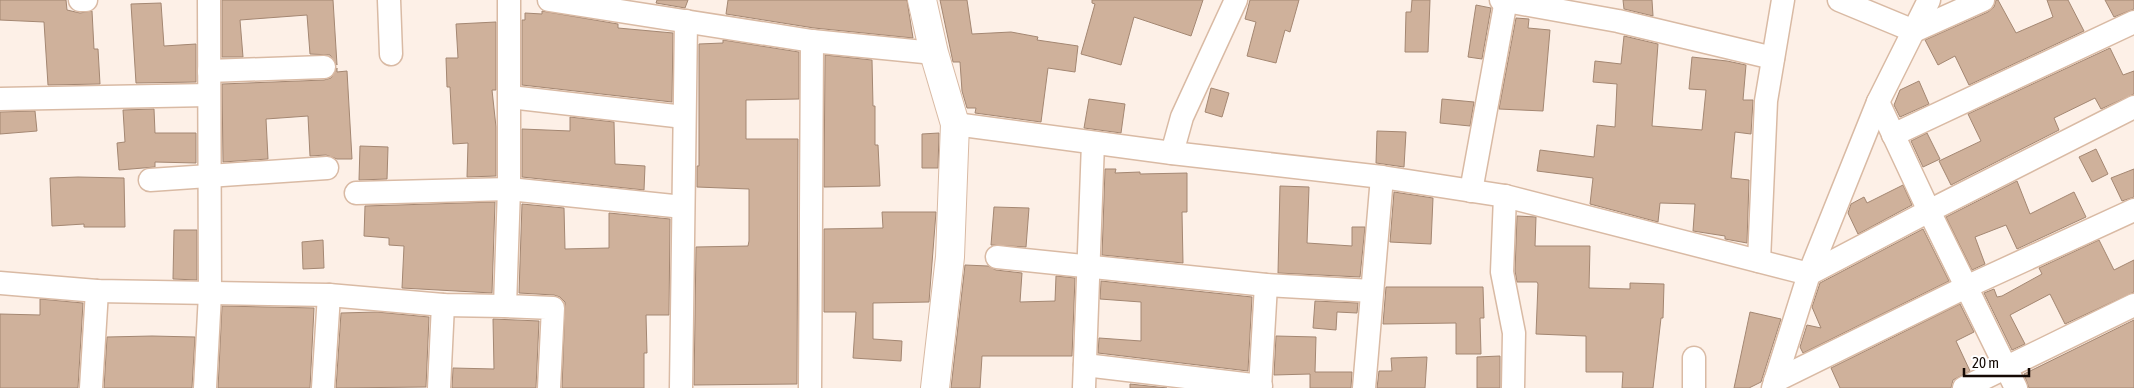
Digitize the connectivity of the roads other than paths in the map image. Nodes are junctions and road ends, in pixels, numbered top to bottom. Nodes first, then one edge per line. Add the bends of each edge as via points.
1 (80, 0) edge
2 (86, 0) edge
3 (209, 0) edge
4 (389, 0) edge
5 (510, 0) edge
6 (549, 0) edge
7 (922, 0) edge
8 (1236, 0) edge
9 (1783, 0) edge
10 (1839, 0) edge
11 (1929, 0) edge
12 (1983, 0) edge
13 (1504, 1) edge
14 (686, 21) junction
15 (2134, 22) edge
16 (1914, 31) junction
17 (812, 40) junction
18 (934, 53) junction
19 (391, 54) dead end
20 (1773, 58) junction
21 (324, 67) dead end
22 (209, 72) junction
23 (209, 95) junction
24 (510, 98) junction
25 (0, 99) edge
26 (1878, 102) junction
27 (2134, 108) edge
28 (684, 117) junction
29 (955, 124) junction
30 (1894, 135) junction
31 (1093, 143) junction
32 (1172, 153) junction
33 (327, 168) dead end
34 (210, 176) junction
35 (1382, 177) junction
36 (150, 180) dead end
37 (509, 189) junction
38 (1471, 191) junction
39 (356, 193) dead end
40 (1505, 196) junction
41 (683, 207) junction
42 (2134, 210) edge
43 (1929, 211) junction
44 (997, 257) dead end
45 (1759, 261) junction
46 (1088, 266) junction
47 (1809, 274) junction
48 (0, 282) edge
49 (1266, 284) junction
50 (1966, 287) junction
51 (97, 291) junction
52 (1372, 291) junction
53 (210, 294) junction
54 (329, 295) junction
55 (443, 305) junction
56 (2134, 305) edge
57 (505, 306) junction
58 (1694, 358) dead end
59 (1085, 365) junction
60 (2005, 368) junction
61 (1774, 384) edge
62 (1260, 387) edge
63 (91, 388) edge
64 (205, 388) edge
65 (323, 388) edge
66 (439, 388) edge
67 (549, 388) edge
68 (681, 388) edge
69 (810, 388) edge
70 (935, 388) edge
71 (1084, 388) edge
72 (1364, 388) edge
73 (1513, 388) edge
74 (1694, 388) edge
75 (1964, 388) edge
76 (2016, 388) edge

1 - 2 street
3 - 22 street
4 - 19 street
5 - 24 street
6 - 14 street
7 - 18 street
8 - 32 street via 1182,117
9 - 20 street
10 - 16 street
11 - 16 street
12 - 16 street
13 - 20 street via 1618,21
13 - 38 street
14 - 17 street
14 - 28 street
15 - 30 street
16 - 26 street
17 - 18 street
17 - 69 street
18 - 29 street
20 - 45 street via 1766,101
21 - 22 street
22 - 23 street
23 - 25 street
23 - 34 street
24 - 28 street
24 - 37 street
26 - 30 street
26 - 47 street
27 - 43 street
28 - 41 street
29 - 31 street
29 - 70 street via 950,257
30 - 43 street
31 - 32 street
31 - 46 street
32 - 35 street
33 - 34 street
34 - 36 street
34 - 53 street
35 - 38 street
35 - 52 street
37 - 39 street
37 - 41 street
37 - 57 street
38 - 40 street
40 - 45 street
40 - 73 street via 1502,272 1514,333
41 - 68 street
42 - 50 street
43 - 47 street
43 - 50 street
44 - 46 street
45 - 47 street
46 - 49 street
46 - 59 street
47 - 61 street
48 - 51 street
49 - 52 street
49 - 62 street
50 - 60 street
50 - 61 street
51 - 53 street
51 - 63 street
52 - 72 street
53 - 54 street
53 - 64 street
54 - 55 street
54 - 65 street
55 - 57 street
55 - 66 street
56 - 60 street
57 - 67 street via 553,308
58 - 74 street
59 - 62 street
59 - 71 street
60 - 75 street
60 - 76 street

